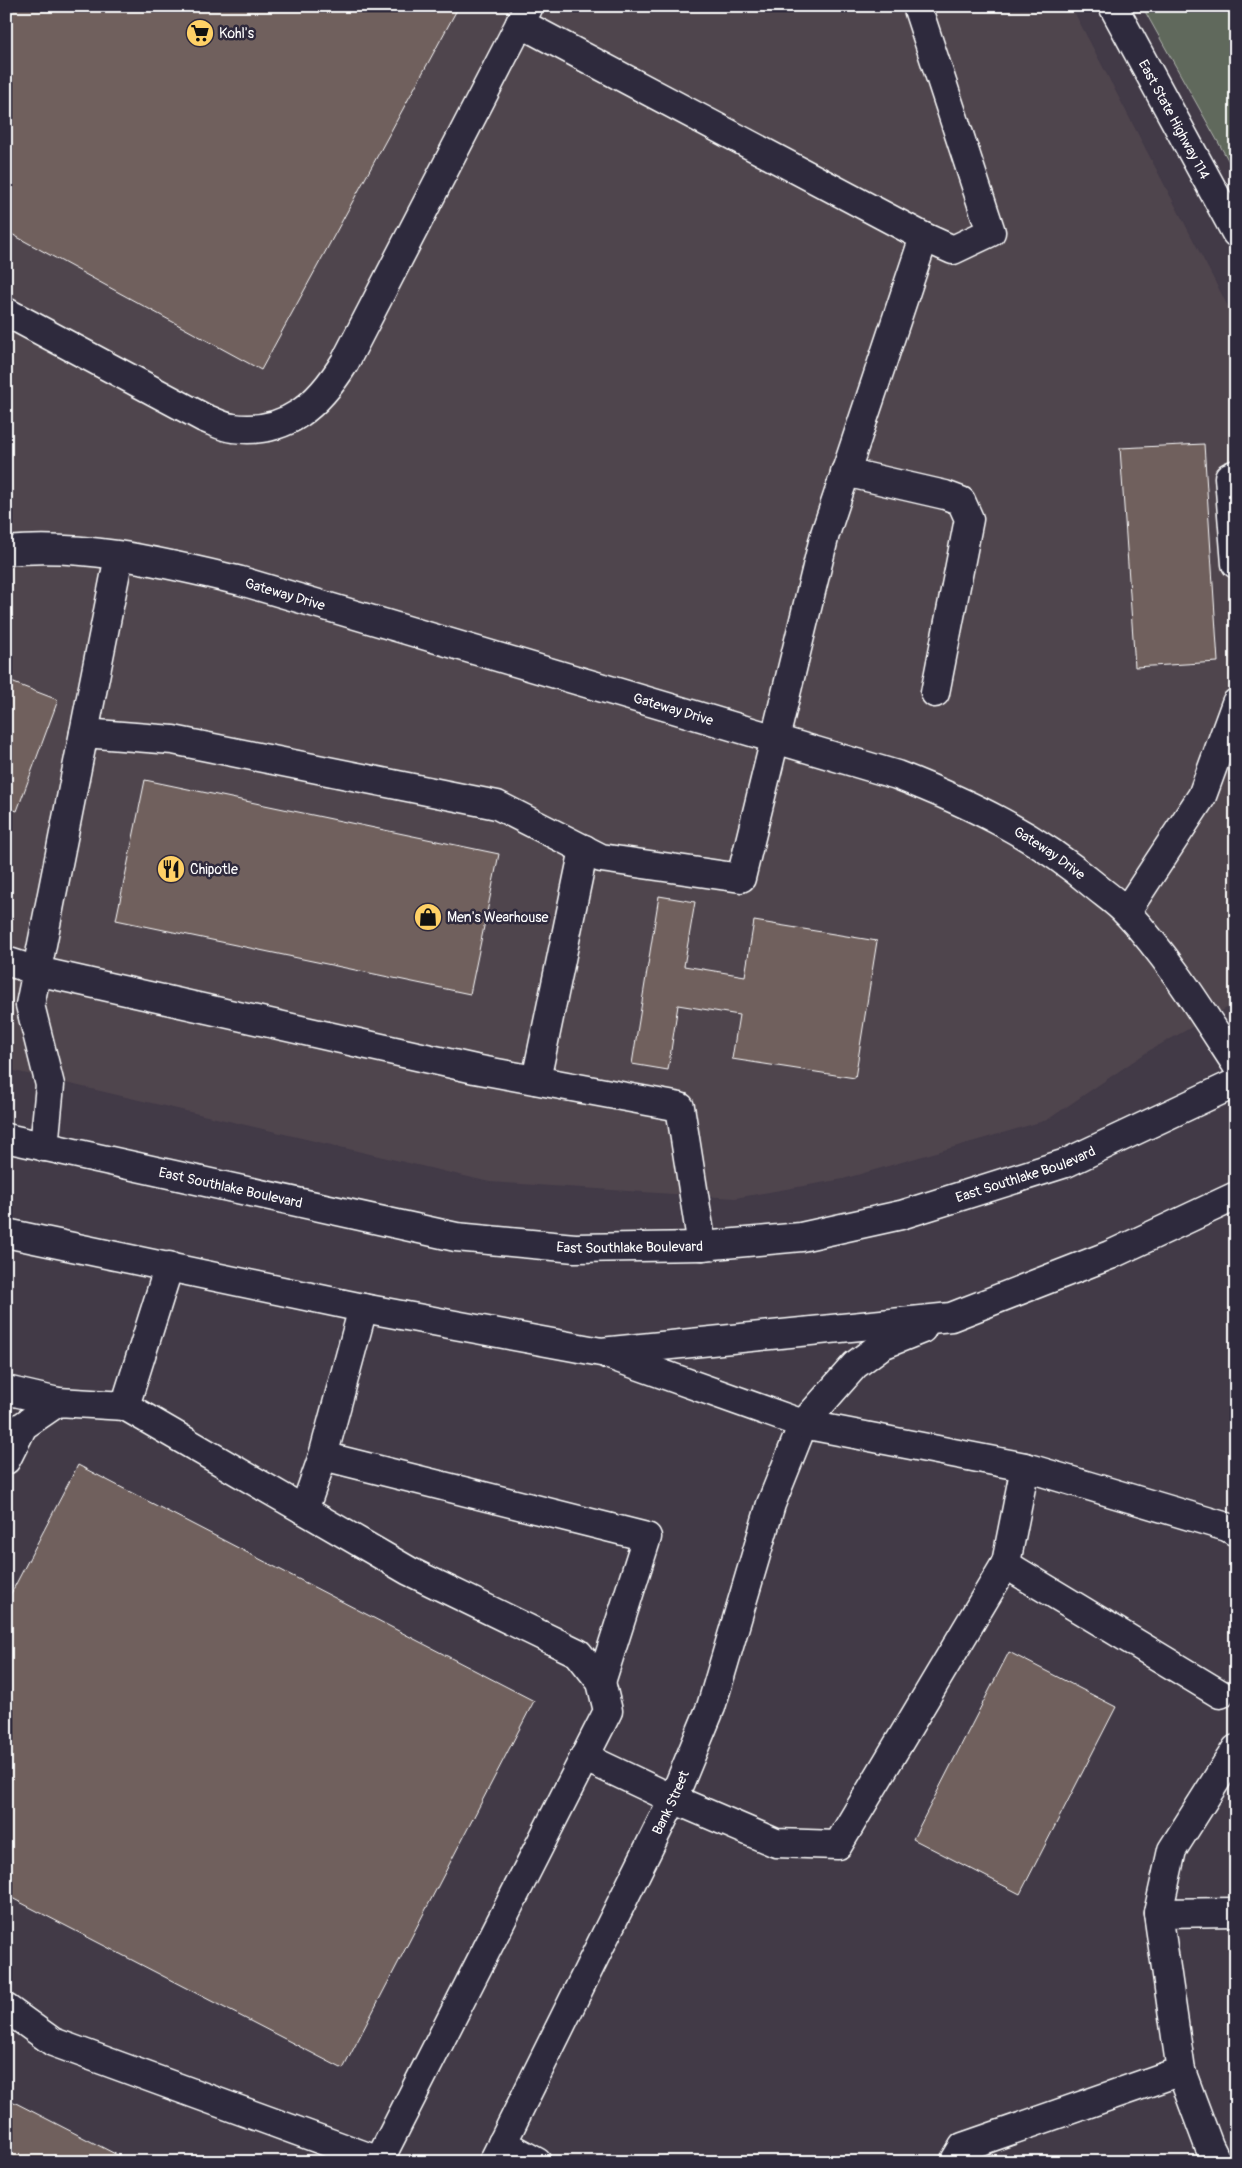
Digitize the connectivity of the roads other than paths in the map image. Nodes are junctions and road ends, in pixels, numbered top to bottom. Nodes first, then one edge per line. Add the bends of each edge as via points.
1 (917, 6) edge
2 (1113, 6) edge
3 (524, 15) edge
4 (1236, 233) edge
5 (924, 236) junction
6 (6, 312) edge
7 (845, 472) junction
8 (1236, 474) edge
9 (6, 551) edge
10 (120, 556) junction
11 (1236, 564) edge
12 (935, 693) dead end
13 (1236, 704) edge
14 (84, 733) junction
15 (775, 739) junction
16 (584, 849) junction
17 (1126, 912) junction
18 (6, 961) edge
19 (37, 971) junction
20 (1236, 1064) edge
21 (536, 1080) junction
22 (1236, 1083) edge
23 (6, 1138) edge
24 (44, 1147) junction
25 (1236, 1196) edge
26 (6, 1233) edge
27 (702, 1246) junction
28 (169, 1266) junction
29 (363, 1308) junction
30 (951, 1317) junction
31 (601, 1352) junction
32 (6, 1390) edge
33 (58, 1402) junction
34 (125, 1406) junction
35 (803, 1424) junction
36 (323, 1456) junction
37 (6, 1460) edge
38 (1024, 1467) junction
39 (304, 1510) junction
40 (1236, 1532) edge
41 (1005, 1564) junction
42 (601, 1682) junction
43 (1220, 1694) dead end
44 (1236, 1749) edge
45 (584, 1757) junction
46 (673, 1800) junction
47 (1236, 1912) edge
48 (1158, 1913) junction
49 (6, 2008) edge
50 (1182, 2071) junction
51 (497, 2153) edge
52 (381, 2161) edge
53 (537, 2162) edge
54 (954, 2162) edge
55 (1217, 2162) edge

1 - 5 main road via 991,232 953,250
2 - 4 main road, East State Highway 114
3 - 5 main road
3 - 6 main road via 345,362 329,388 309,408 284,423 261,428 232,428 204,418
5 - 7 main road
7 - 12 main road via 945,494 961,501 969,519
7 - 15 main road via 824,539
8 - 11 main road via 1229,477
9 - 10 main road, Gateway Drive via 32,548
10 - 14 main road
10 - 15 main road, Gateway Drive via 241,581
13 - 17 main road via 1202,796
14 - 16 main road via 173,740 497,805
14 - 19 main road
15 - 16 main road via 740,878 601,858
15 - 17 main road, Gateway Drive via 897,775 958,799 1014,828 1072,866
16 - 21 main road
17 - 20 main road, Gateway Drive via 1170,966
18 - 19 main road
19 - 21 main road
19 - 24 main road via 30,1005 50,1085
21 - 27 main road via 680,1107
22 - 27 main road, East Southlake Boulevard via 1066,1163 901,1215 801,1237
23 - 24 main road, East Southlake Boulevard
24 - 27 main road, East Southlake Boulevard via 456,1237 575,1248
25 - 30 main road via 1110,1255
26 - 28 main road
28 - 29 main road
28 - 34 main road
29 - 31 main road
29 - 36 main road
30 - 31 main road
30 - 35 main road, Bank Street via 882,1345 855,1365
31 - 35 main road
32 - 33 main road
33 - 34 main road
33 - 37 main road via 23,1426
34 - 39 main road
35 - 38 main road
35 - 46 main road, Bank Street via 771,1504 711,1708
36 - 39 main road
36 - 42 main road via 647,1538
38 - 40 main road
38 - 41 main road
39 - 42 main road via 409,1571 578,1653
41 - 43 main road
41 - 46 main road via 838,1845 776,1843
42 - 45 main road via 608,1711
44 - 48 main road via 1172,1850
45 - 46 main road
45 - 52 main road
46 - 51 main road, Bank Street
47 - 48 main road
48 - 50 main road
49 - 52 main road via 53,2042
50 - 54 main road via 962,2147
50 - 55 main road via 1208,2146
51 - 53 main road

